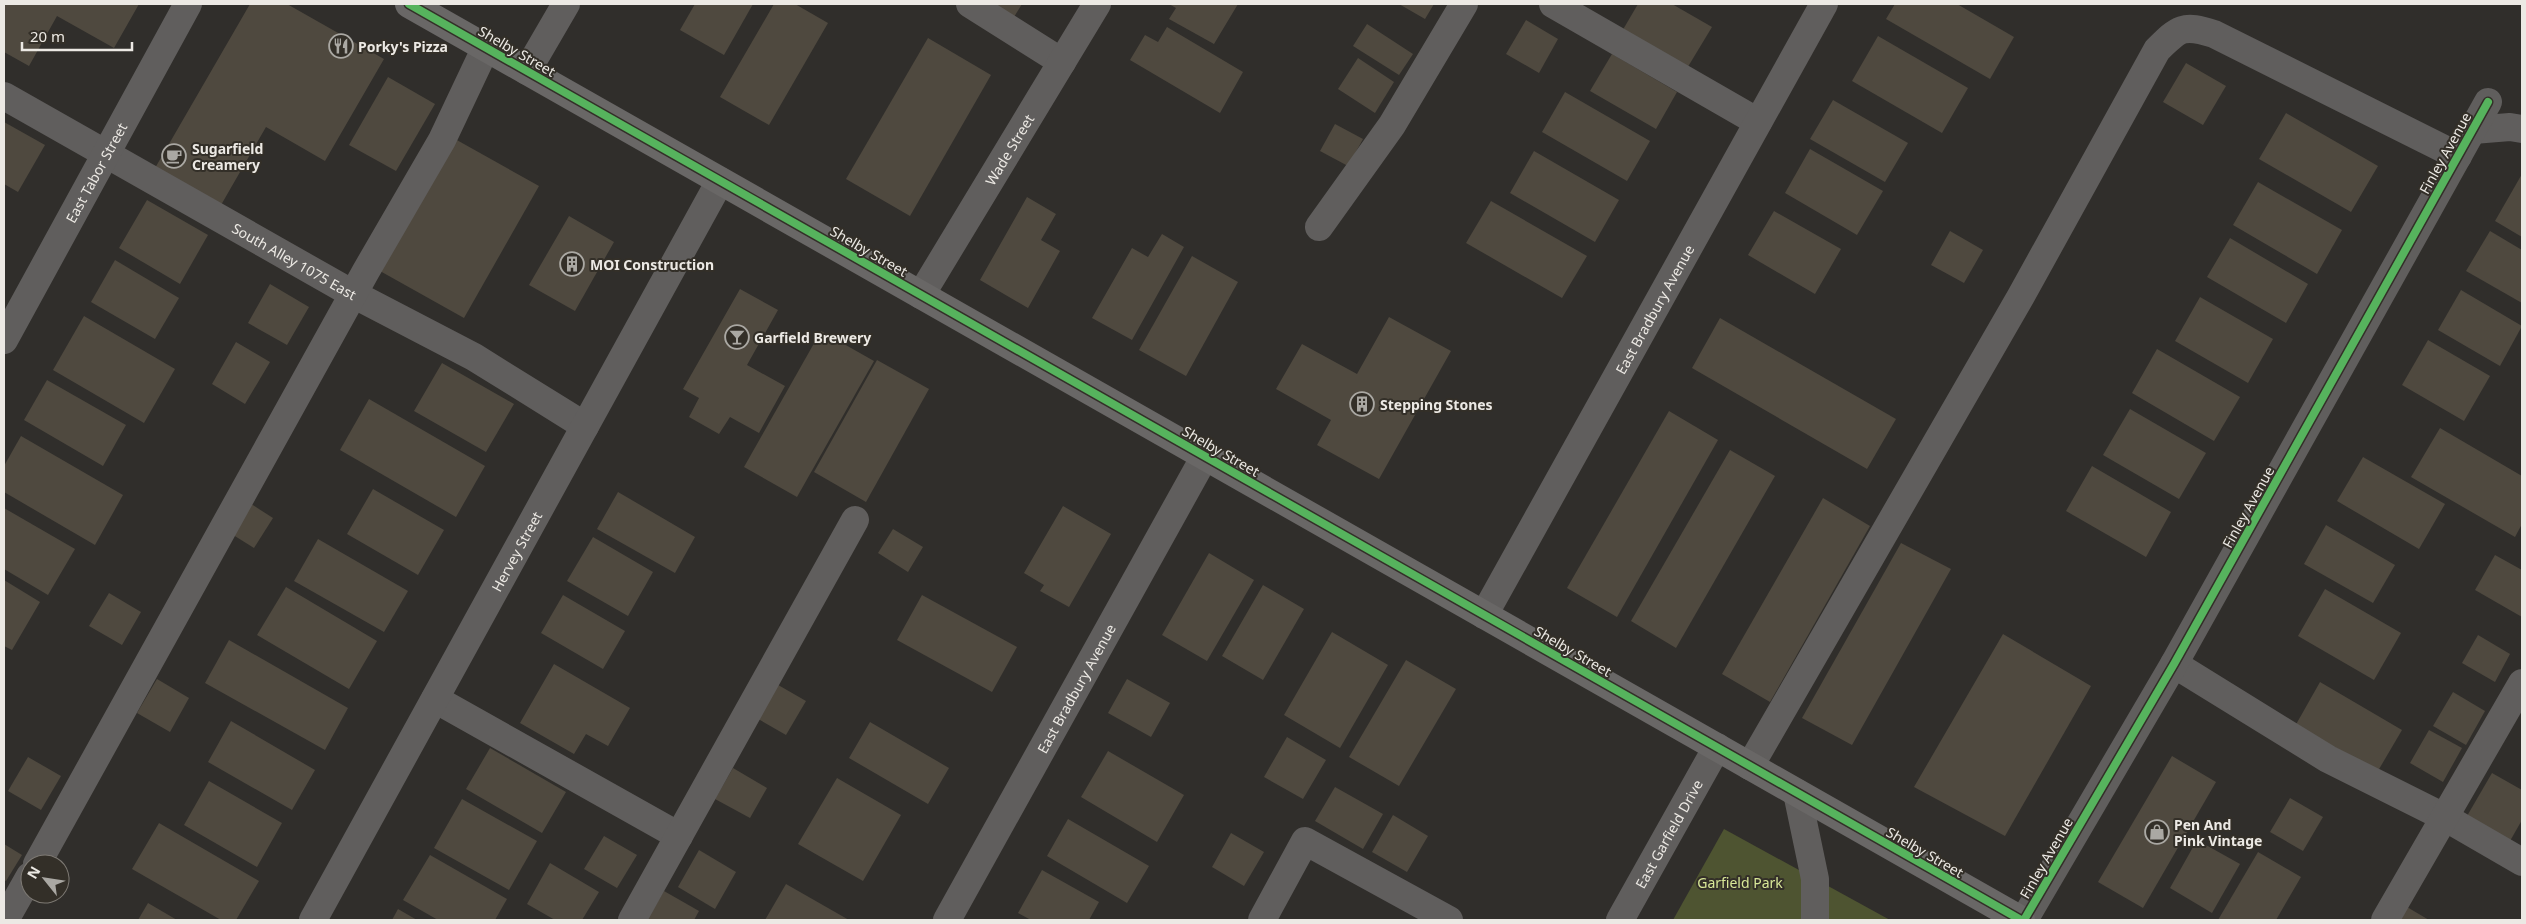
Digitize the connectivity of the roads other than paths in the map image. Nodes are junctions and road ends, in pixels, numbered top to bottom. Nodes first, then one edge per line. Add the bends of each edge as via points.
1 (188, 4) edge
2 (409, 4) edge
3 (566, 4) edge
4 (970, 4) edge
5 (1097, 4) edge
6 (1464, 4) edge
7 (1552, 4) edge
8 (1824, 4) edge
9 (486, 47) junction
10 (1062, 62) junction
11 (528, 71) junction
12 (4, 96) edge
13 (2488, 102) dead end
14 (1758, 122) junction
15 (2522, 128) edge
16 (2473, 130) junction
17 (106, 154) junction
18 (2458, 156) junction
19 (720, 181) junction
20 (1319, 227) dead end
21 (353, 294) junction
22 (920, 295) junction
23 (4, 340) edge
24 (585, 426) junction
25 (1205, 456) junction
26 (855, 520) dead end
27 (1484, 615) junction
28 (2174, 664) junction
29 (2522, 683) edge
30 (435, 699) junction
31 (1717, 747) junction
32 (1750, 766) junction
33 (1797, 793) junction
34 (2446, 818) junction
35 (679, 836) junction
36 (42, 854) edge
37 (2522, 862) edge
38 (20, 894) edge
39 (5, 920) edge
40 (313, 920) edge
41 (632, 920) edge
42 (947, 920) edge
43 (1262, 920) edge
44 (1449, 920) edge
45 (1620, 920) edge
46 (1815, 920) edge
47 (2022, 920) edge
48 (2385, 920) edge

1 - 17 street, East Tabor Street
2 - 9 main road, Shelby Street
3 - 11 street
4 - 10 street
5 - 10 street, Wade Street
6 - 20 street via 1392,125
7 - 14 street
8 - 14 street, East Bradbury Avenue
9 - 11 main road, Shelby Street
9 - 21 street via 442,140
10 - 22 street, Wade Street
11 - 19 main road, Shelby Street
12 - 17 street, South Alley 1075 East
13 - 16 street, Finley Avenue
14 - 27 street, East Bradbury Avenue
15 - 16 street
16 - 18 street, Finley Avenue
17 - 21 street, South Alley 1075 East
17 - 23 street, East Tabor Street
18 - 28 street, Finley Avenue
18 - 32 street via 2214,34 2192,27 2176,30 2157,50 2021,296
19 - 22 main road, Shelby Street
19 - 24 street, Hervey Street
21 - 24 street, South Alley 1075 East via 474,357
21 - 36 street
22 - 25 main road, Shelby Street
24 - 30 street, Hervey Street
25 - 27 main road, Shelby Street
25 - 42 street, East Bradbury Avenue
26 - 35 street
27 - 31 main road, Shelby Street
28 - 34 street via 2328,759
28 - 47 street, Finley Avenue
29 - 34 street
30 - 35 street
30 - 40 street, Hervey Street
31 - 32 main road, Shelby Street
31 - 45 street, East Garfield Drive
32 - 33 main road, Shelby Street
33 - 46 street via 1815,879
33 - 47 main road, Shelby Street
34 - 37 street
34 - 48 street
35 - 41 street
38 - 39 street
43 - 44 street via 1305,841

